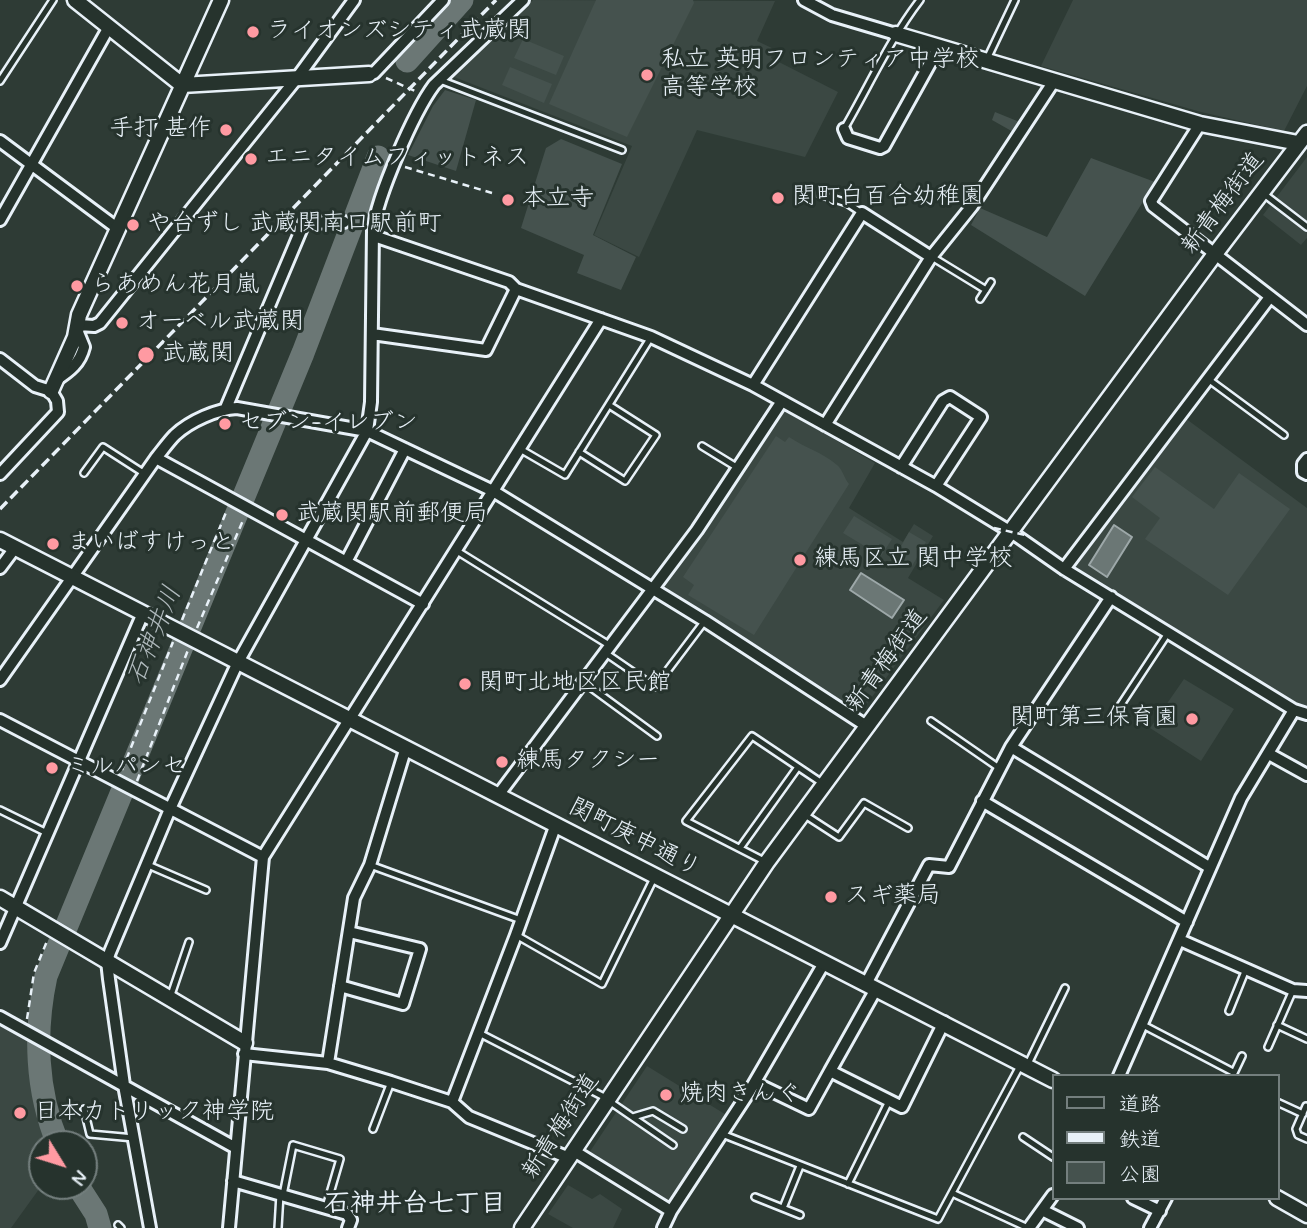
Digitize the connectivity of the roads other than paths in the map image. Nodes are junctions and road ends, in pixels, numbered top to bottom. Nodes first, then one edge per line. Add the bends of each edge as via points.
1 (53, 0) edge
2 (75, 0) edge
3 (221, 0) edge
4 (354, 0) edge
5 (443, 0) edge
6 (523, 0) edge
7 (804, 0) edge
8 (920, 0) edge
9 (1014, 0) edge
10 (109, 27) junction
11 (896, 34) junction
12 (939, 47) junction
13 (985, 62) junction
14 (371, 74) joint
15 (297, 78) junction
16 (440, 80) junction
17 (0, 81) edge
18 (1054, 81) junction
19 (182, 85) junction
20 (1200, 124) junction
21 (844, 129) joint
22 (0, 141) edge
23 (1304, 141) edge
24 (622, 150) dead end
25 (31, 164) junction
26 (1262, 192) junction
27 (819, 194) dead end
28 (862, 213) junction
29 (0, 220) edge
30 (344, 222) dead end
31 (1307, 227) edge
32 (117, 228) junction
33 (374, 236) junction
34 (1216, 254) junction
35 (931, 257) junction
36 (991, 282) dead end
37 (516, 289) junction
38 (986, 290) junction
39 (1270, 296) junction
40 (980, 299) dead end
41 (601, 319) junction
42 (1307, 326) edge
43 (78, 328) junction
44 (372, 334) junction
45 (651, 337) junction
46 (0, 359) edge
47 (1208, 379) junction
48 (54, 385) junction
49 (753, 386) junction
50 (782, 401) junction
51 (609, 405) junction
52 (226, 408) junction
53 (825, 425) junction
54 (367, 431) junction
55 (1284, 435) dead end
56 (702, 446) dead end
57 (405, 449) junction
58 (520, 449) junction
59 (579, 452) junction
60 (156, 458) junction
61 (1307, 459) edge
62 (901, 467) junction
63 (738, 468) junction
64 (83, 473) dead end
65 (0, 474) edge
66 (145, 474) junction
67 (1307, 474) edge
68 (936, 486) junction
69 (493, 491) junction
70 (1018, 533) junction
71 (0, 540) edge
72 (306, 540) junction
73 (15, 548) junction
74 (457, 551) junction
75 (346, 562) junction
76 (0, 568) edge
77 (1064, 569) junction
78 (72, 577) junction
79 (652, 588) junction
80 (1111, 597) junction
81 (423, 604) junction
82 (143, 613) junction
83 (705, 621) junction
84 (1168, 633) junction
85 (606, 648) junction
86 (238, 662) junction
87 (0, 680) edge
88 (582, 681) junction
89 (1120, 706) dead end
90 (1294, 710) junction
91 (1307, 714) edge
92 (350, 718) junction
93 (0, 720) edge
94 (931, 721) dead end
95 (868, 727) junction
96 (657, 736) dead end
97 (407, 747) junction
98 (1011, 747) junction
99 (1269, 754) junction
100 (77, 760) junction
101 (798, 767) junction
102 (999, 768) junction
103 (1307, 775) edge
104 (825, 785) junction
105 (499, 794) junction
106 (982, 801) junction
107 (170, 809) junction
108 (0, 810) edge
109 (803, 814) junction
110 (556, 824) junction
111 (908, 828) dead end
112 (47, 834) junction
113 (740, 849) junction
114 (263, 857) junction
115 (767, 862) junction
116 (146, 864) junction
117 (370, 865) junction
118 (1209, 867) junction
119 (656, 875) junction
120 (206, 890) dead end
121 (0, 898) edge
122 (15, 907) junction
123 (730, 915) junction
124 (521, 920) junction
125 (1186, 922) junction
126 (349, 932) junction
127 (516, 935) junction
128 (1180, 940) junction
129 (189, 942) dead end
130 (0, 943) edge
131 (107, 961) junction
132 (824, 963) junction
133 (1246, 969) junction
134 (340, 986) junction
135 (871, 987) junction
136 (1065, 988) dead end
137 (1293, 990) junction
138 (1307, 991) edge
139 (170, 998) junction
140 (1229, 1011) dead end
141 (0, 1017) edge
142 (944, 1023) junction
143 (1143, 1025) junction
144 (1278, 1025) junction
145 (479, 1033) junction
146 (1307, 1039) edge
147 (1268, 1046) dead end
148 (245, 1049) junction
149 (1242, 1056) dead end
150 (328, 1063) junction
151 (1024, 1064) junction
152 (830, 1071) junction
153 (1120, 1074) edge
154 (1233, 1074) edge
155 (1052, 1079) edge
156 (391, 1082) junction
157 (755, 1083) junction
158 (124, 1084) junction
159 (608, 1100) junction
160 (889, 1101) junction
161 (452, 1102) junction
162 (1279, 1103) edge
163 (1306, 1106) edge
164 (84, 1109) dead end
165 (1303, 1114) junction
166 (633, 1117) junction
167 (373, 1129) dead end
168 (683, 1129) dead end
169 (722, 1134) junction
170 (1023, 1137) dead end
171 (134, 1138) junction
172 (1307, 1139) edge
173 (673, 1144) dead end
174 (236, 1148) junction
175 (571, 1154) junction
176 (1052, 1156) edge
177 (800, 1166) junction
178 (233, 1181) junction
179 (848, 1184) junction
180 (952, 1193) junction
181 (281, 1194) junction
182 (1052, 1196) edge
183 (755, 1197) dead end
184 (1279, 1199) edge
185 (1137, 1200) edge
186 (1165, 1200) edge
187 (326, 1207) junction
188 (783, 1208) junction
189 (1042, 1210) junction
190 (671, 1211) junction
191 (1160, 1211) junction
192 (800, 1215) dead end
193 (1307, 1215) edge
194 (667, 1227) edge
195 (1152, 1227) edge
196 (150, 1228) edge
197 (229, 1228) edge
198 (278, 1228) edge
199 (348, 1228) edge
200 (523, 1228) edge
201 (1029, 1228) edge
202 (1078, 1228) edge

1 - 17 lane
2 - 10 street
3 - 19 street
4 - 15 street
5 - 14 street
6 - 16 street
7 - 11 street via 832,15
8 - 11 lane
9 - 13 lane
10 - 19 street
10 - 25 street
11 - 12 street
11 - 21 lane
12 - 13 street
12 - 21 street via 884,146 848,138
13 - 18 street
14 - 15 street
15 - 19 street
15 - 43 street via 100,323
16 - 24 lane
16 - 33 street via 426,96 395,164 375,213
18 - 20 street
18 - 35 street via 972,206
19 - 32 street
20 - 23 street
20 - 34 street via 1151,201
22 - 25 street
23 - 26 street, 新青梅街道
25 - 29 street
25 - 32 street
26 - 31 lane
26 - 34 street, 新青梅街道
27 - 28 lane
28 - 35 street
28 - 49 street
30 - 52 street via 304,223
32 - 43 street via 79,315
33 - 37 street via 509,282
33 - 44 street
34 - 39 street
34 - 70 street, 新青梅街道
35 - 38 lane
35 - 53 street
36 - 38 lane
37 - 41 street
37 - 44 street via 486,350
38 - 40 lane
39 - 42 street
39 - 47 street
41 - 45 street
41 - 58 street
43 - 48 street
44 - 54 street
45 - 49 street
45 - 51 lane
46 - 48 street via 35,386
47 - 55 lane
47 - 77 street
48 - 65 street via 58,412
49 - 50 street
50 - 53 street
50 - 63 street
51 - 59 lane
51 - 59 lane via 656,435 625,481
52 - 54 street
52 - 60 street via 188,425
53 - 62 street
54 - 57 street
54 - 72 street
56 - 63 lane
57 - 69 street
57 - 75 street
58 - 59 lane via 565,474
58 - 69 street
60 - 66 street
60 - 72 street
61 - 67 street via 1303,472
62 - 68 street
62 - 68 street via 950,397 981,417
63 - 79 street
64 - 66 lane via 103,447
66 - 78 street
68 - 70 street
69 - 74 street
69 - 79 street
70 - 77 street
70 - 95 street, 新青梅街道
71 - 73 street
72 - 75 street
72 - 86 street
73 - 76 street
73 - 78 street
74 - 81 street
74 - 85 lane
75 - 81 street
77 - 80 street
78 - 82 street
78 - 87 street
79 - 83 street
79 - 85 street
80 - 84 street
80 - 98 street
81 - 92 street
82 - 86 street, 関町庚申通り
82 - 100 street
83 - 85 lane via 655,687
83 - 95 street
84 - 89 lane
84 - 90 street
85 - 88 street
86 - 92 street, 関町庚申通り
86 - 107 street
88 - 96 lane
88 - 105 street
90 - 91 street
90 - 99 street
92 - 97 street, 関町庚申通り
92 - 114 street
93 - 100 street
94 - 102 lane
95 - 104 street, 新青梅街道
97 - 105 street, 関町庚申通り
97 - 117 street
98 - 102 street
98 - 118 street
99 - 103 street
99 - 118 street via 1241,798
100 - 107 street
100 - 112 street
101 - 104 lane
101 - 113 lane
101 - 113 lane via 752,736 686,821
102 - 106 street
104 - 109 street, 新青梅街道
105 - 110 street, 関町庚申通り
106 - 125 street
106 - 135 street via 949,867 929,866
107 - 114 street
107 - 116 street
108 - 112 lane
109 - 111 lane via 839,837 864,803
109 - 115 street, 新青梅街道
110 - 119 street, 関町庚申通り
110 - 124 street
112 - 122 street
113 - 115 lane
114 - 148 street
115 - 123 street, 新青梅街道
116 - 120 lane
116 - 131 street
117 - 124 lane
117 - 126 street via 354,898
118 - 125 street
119 - 123 street, 関町庚申通り
119 - 127 lane via 603,984
121 - 122 street
122 - 130 street
122 - 131 street
123 - 132 street, 関町庚申通り
123 - 159 street, 新青梅街道
124 - 127 street
125 - 128 street
126 - 134 street
126 - 134 street via 420,949 403,1004
127 - 145 street
128 - 133 street
128 - 143 street
129 - 139 lane
131 - 139 street
131 - 158 street
132 - 135 street, 関町庚申通り
132 - 157 street
133 - 137 street
133 - 140 lane
134 - 150 street
135 - 142 street, 関町庚申通り
135 - 152 street
136 - 151 lane
137 - 138 street
137 - 144 lane
139 - 148 street
141 - 158 street
142 - 151 street, 関町庚申通り
142 - 160 street via 902,1107
143 - 153 street
143 - 154 lane
144 - 146 lane
144 - 147 lane
145 - 159 lane
145 - 161 street
148 - 150 street
148 - 174 street
149 - 154 lane
150 - 156 street
151 - 155 street, 関町庚申通り
151 - 180 lane
152 - 157 street via 808,1109
152 - 160 street
156 - 161 street
156 - 167 lane
157 - 169 street
158 - 171 street
158 - 174 street
159 - 166 lane
159 - 175 street, 新青梅街道
160 - 179 lane
161 - 175 street via 469,1117
162 - 165 lane
163 - 165 lane
164 - 171 lane via 90,1133
165 - 172 lane via 1296,1129
166 - 168 lane via 653,1111
166 - 173 lane
169 - 177 lane
169 - 190 street
170 - 176 lane
171 - 196 street
174 - 178 street
175 - 190 street
175 - 200 street, 新青梅街道
177 - 179 lane
177 - 188 lane
178 - 181 street
178 - 197 street
179 - 180 lane via 938,1219
180 - 201 lane
181 - 187 street
181 - 187 lane via 293,1145 340,1159
181 - 198 lane
182 - 189 street
183 - 188 lane
184 - 193 street
185 - 191 street
186 - 191 street
187 - 199 street via 347,1214 351,1220
188 - 192 lane
189 - 201 street
189 - 202 street
190 - 194 street
191 - 195 street

